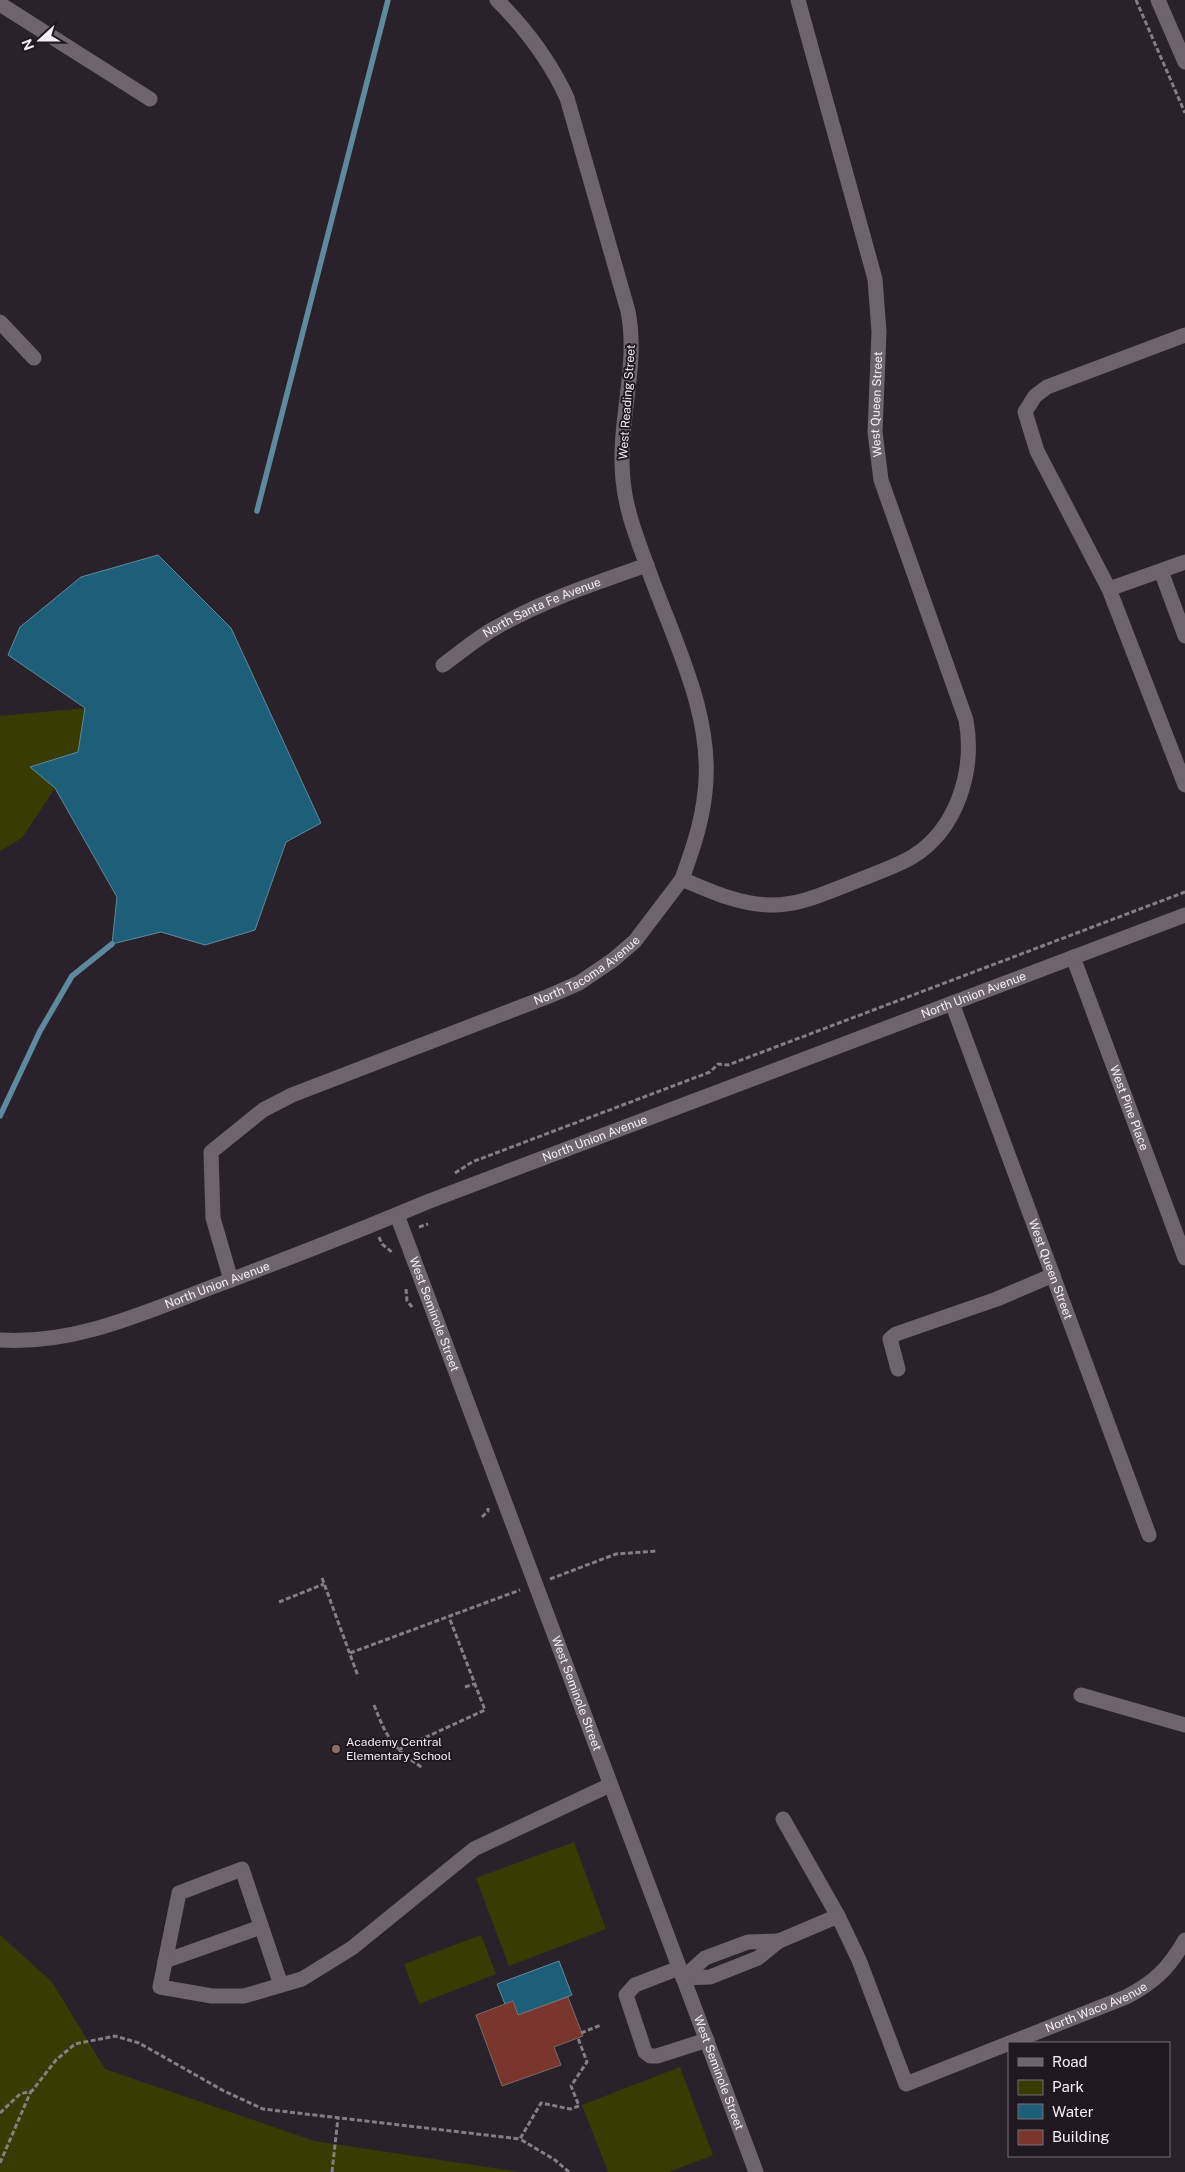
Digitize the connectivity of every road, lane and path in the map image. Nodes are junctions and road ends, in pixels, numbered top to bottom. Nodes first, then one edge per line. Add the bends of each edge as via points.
1 (497, 0) edge
2 (798, 0) edge
3 (1136, 0) edge
4 (1158, 0) edge
5 (0, 4) edge
6 (1185, 62) edge
7 (150, 100) dead end
8 (1185, 113) edge
9 (0, 322) edge
10 (1185, 335) edge
11 (34, 358) dead end
12 (1185, 562) edge
13 (647, 564) junction
14 (1161, 571) junction
15 (1109, 590) junction
16 (1185, 636) edge
17 (443, 665) dead end
18 (1185, 786) edge
19 (682, 879) junction
20 (1185, 892) edge
21 (1185, 915) edge
22 (1073, 957) junction
23 (952, 1003) junction
24 (449, 1176) dead end
25 (397, 1215) junction
26 (374, 1224) junction
27 (1185, 1258) edge
28 (396, 1261) dead end
29 (1053, 1275) junction
30 (231, 1280) junction
31 (406, 1285) dead end
32 (415, 1311) dead end
33 (0, 1340) edge
34 (898, 1368) dead end
35 (488, 1506) dead end
36 (482, 1517) dead end
37 (1150, 1535) dead end
38 (657, 1551) dead end
39 (322, 1578) dead end
40 (324, 1584) junction
41 (536, 1584) junction
42 (279, 1602) dead end
43 (449, 1617) junction
44 (350, 1653) junction
45 (358, 1676) dead end
46 (474, 1684) junction
47 (465, 1687) dead end
48 (1081, 1695) dead end
49 (374, 1705) dead end
50 (1185, 1724) edge
51 (398, 1750) junction
52 (422, 1768) dead end
53 (610, 1785) junction
54 (783, 1819) dead end
55 (838, 1916) junction
56 (261, 1927) junction
57 (1185, 1940) edge
58 (165, 1961) junction
59 (681, 1973) junction
60 (281, 1985) junction
61 (601, 2025) dead end
62 (581, 2033) dead end
63 (578, 2038) dead end
64 (706, 2040) junction
65 (1012, 2042) edge
66 (1008, 2044) edge
67 (32, 2091) junction
68 (0, 2112) edge
69 (338, 2118) junction
70 (520, 2138) junction
71 (0, 2164) edge
72 (332, 2172) edge
73 (569, 2172) edge
74 (756, 2172) edge

1 - 13 street, West Reading Street via 532,38 568,98 628,311 632,340 624,423 623,480 629,515
2 - 19 street, West Queen Street via 875,279 879,332 875,432 881,480 960,699 970,747 966,775 956,804 942,827 924,848 897,865 799,902 768,905 730,899
3 - 8 path
4 - 6 street
5 - 7 street
9 - 11 street
10 - 15 street via 1047,387 1035,396 1025,412 1037,451
12 - 14 street
13 - 17 street, North Santa Fe Avenue via 511,619
13 - 19 street, West Reading Street via 695,698 705,747 703,810
14 - 15 street
14 - 16 street
15 - 18 street
19 - 30 street, North Tacoma Avenue via 635,941 579,983 292,1095 263,1110 212,1152 213,1218
20 - 24 path via 728,1065 718,1064 710,1072 472,1162
21 - 22 street, North Union Avenue
22 - 23 street, North Union Avenue
22 - 27 street, West Pine Place
23 - 25 street, North Union Avenue
23 - 29 street, West Queen Street
25 - 26 street, North Union Avenue
25 - 41 street, West Seminole Street
26 - 28 path via 382,1244 393,1253
26 - 30 street, North Union Avenue
29 - 34 street via 997,1299 896,1334 890,1339
29 - 37 street, West Queen Street
30 - 33 street, North Union Avenue via 96,1329 44,1339
31 - 32 path via 407,1301
35 - 36 path via 488,1512
38 - 41 path via 616,1554
39 - 40 path
40 - 42 path
40 - 44 path
41 - 43 path
41 - 53 street, West Seminole Street
43 - 44 path
43 - 46 path
44 - 45 path
46 - 47 path
46 - 51 path via 485,1710
48 - 50 street
49 - 51 path via 387,1737
51 - 52 path
53 - 59 street, West Seminole Street
53 - 60 street via 474,1850 352,1948 302,1979
54 - 55 street
55 - 59 street via 779,1941 748,1942 705,1958
55 - 66 street, North Waco Avenue via 859,1960 906,2084
56 - 58 street
56 - 58 street via 242,1869 180,1893
56 - 60 street
57 - 65 street, North Waco Avenue via 1154,1981 1126,1997
58 - 60 street via 160,1987 212,1996 244,1996
59 - 64 street, West Seminole Street
59 - 64 street via 635,1985 626,1995 646,2052 657,2056
61 - 62 path
63 - 70 path via 587,2062 571,2086 579,2106 570,2109 541,2103
64 - 74 street, West Seminole Street
67 - 68 path via 20,2094
67 - 69 path via 51,2066 76,2044 116,2036 139,2044 263,2109
67 - 71 path
69 - 70 path
69 - 72 path
70 - 73 path

